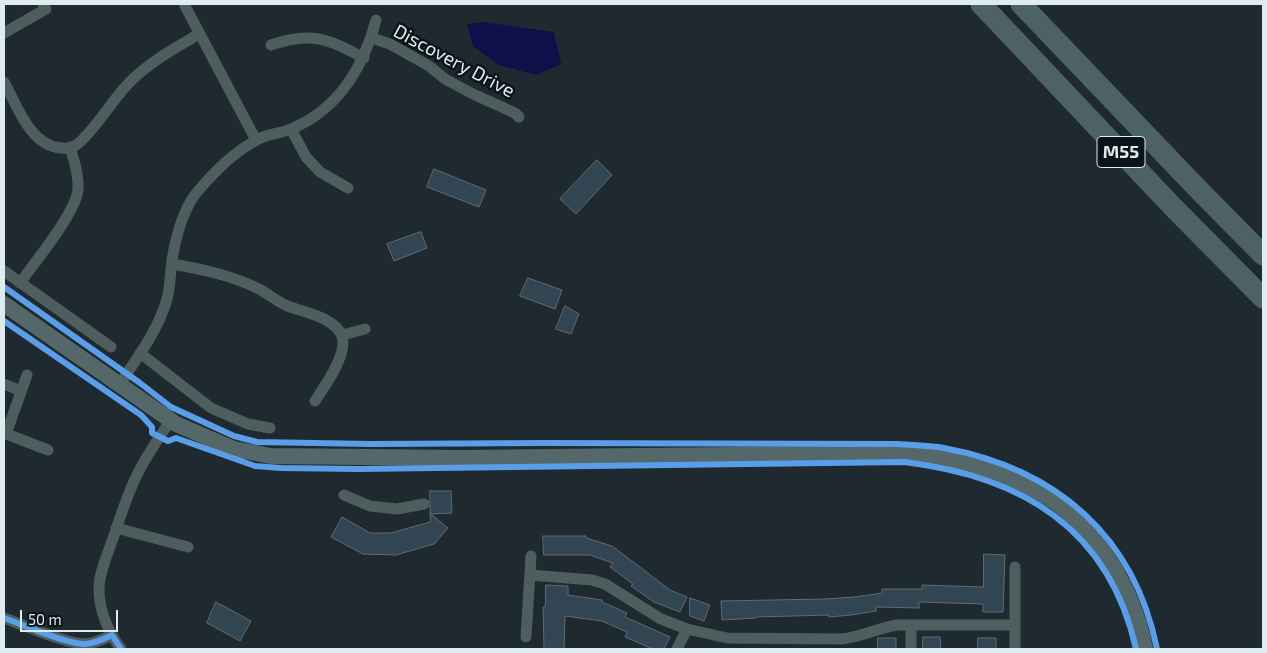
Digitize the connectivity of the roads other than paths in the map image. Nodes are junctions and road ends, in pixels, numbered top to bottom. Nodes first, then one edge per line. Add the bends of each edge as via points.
1 (184, 4) edge
2 (981, 4) edge
3 (1021, 4) edge
4 (48, 5) edge
5 (376, 20) dead end
6 (4, 33) edge
7 (199, 34) junction
8 (372, 38) junction
9 (271, 45) dead end
10 (364, 58) junction
11 (4, 82) edge
12 (519, 117) dead end
13 (291, 129) junction
14 (256, 140) junction
15 (70, 148) junction
16 (348, 188) dead end
17 (1263, 255) edge
18 (172, 264) junction
19 (4, 271) edge
20 (20, 283) junction
21 (1263, 298) edge
22 (4, 304) edge
23 (365, 329) dead end
24 (342, 335) junction
25 (111, 347) dead end
26 (140, 353) junction
27 (27, 376) dead end
28 (4, 384) edge
29 (119, 385) junction
30 (21, 391) junction
31 (315, 401) dead end
32 (171, 420) junction
33 (270, 428) dead end
34 (5, 434) edge
35 (48, 450) dead end
36 (344, 495) dead end
37 (424, 504) dead end
38 (116, 528) junction
39 (188, 546) dead end
40 (531, 556) dead end
41 (1015, 567) dead end
42 (530, 575) junction
43 (4, 618) edge
44 (912, 625) junction
45 (1014, 625) junction
46 (687, 629) junction
47 (112, 635) junction
48 (526, 637) dead end
49 (121, 649) edge
50 (677, 649) edge
51 (911, 649) edge
52 (1015, 649) edge
53 (1145, 649) edge

1 - 7 street
2 - 21 highway, M55
3 - 17 highway, M55
4 - 6 street
5 - 8 street, Discovery Drive
7 - 14 street
7 - 15 street via 139,73 86,137
8 - 10 street, Discovery Drive
8 - 12 street, Discovery Drive via 390,44 445,79
9 - 10 street via 288,39 324,39
10 - 13 street, Discovery Drive via 342,92 317,114
11 - 15 street via 36,136 48,145
13 - 14 street, Discovery Drive
13 - 16 street via 306,157 320,172
14 - 18 street, Discovery Drive via 216,171 196,193 184,216
15 - 20 street via 78,179 76,200
18 - 24 street via 202,269 257,288 289,307 317,314
18 - 26 street, Discovery Drive via 163,310
19 - 20 street
20 - 25 street
22 - 29 main road
23 - 24 street
24 - 31 street via 344,349
26 - 29 street, Discovery Drive
26 - 33 street via 211,408 248,424
27 - 30 street
28 - 30 street
29 - 32 main road
30 - 34 street
32 - 38 street via 140,469
32 - 53 main road via 234,448 284,456 931,455 988,470 1028,486 1074,519 1115,570 1133,609
34 - 35 street
36 - 37 street via 370,506 397,509
38 - 39 street
38 - 47 street via 99,580 103,614
40 - 42 street
41 - 45 street
42 - 46 street via 605,584 647,611
42 - 48 street
43 - 47 street via 84,644
44 - 45 street
44 - 46 street via 888,626 851,638 816,640 727,638
44 - 51 street
45 - 52 street
46 - 50 street
47 - 49 street

